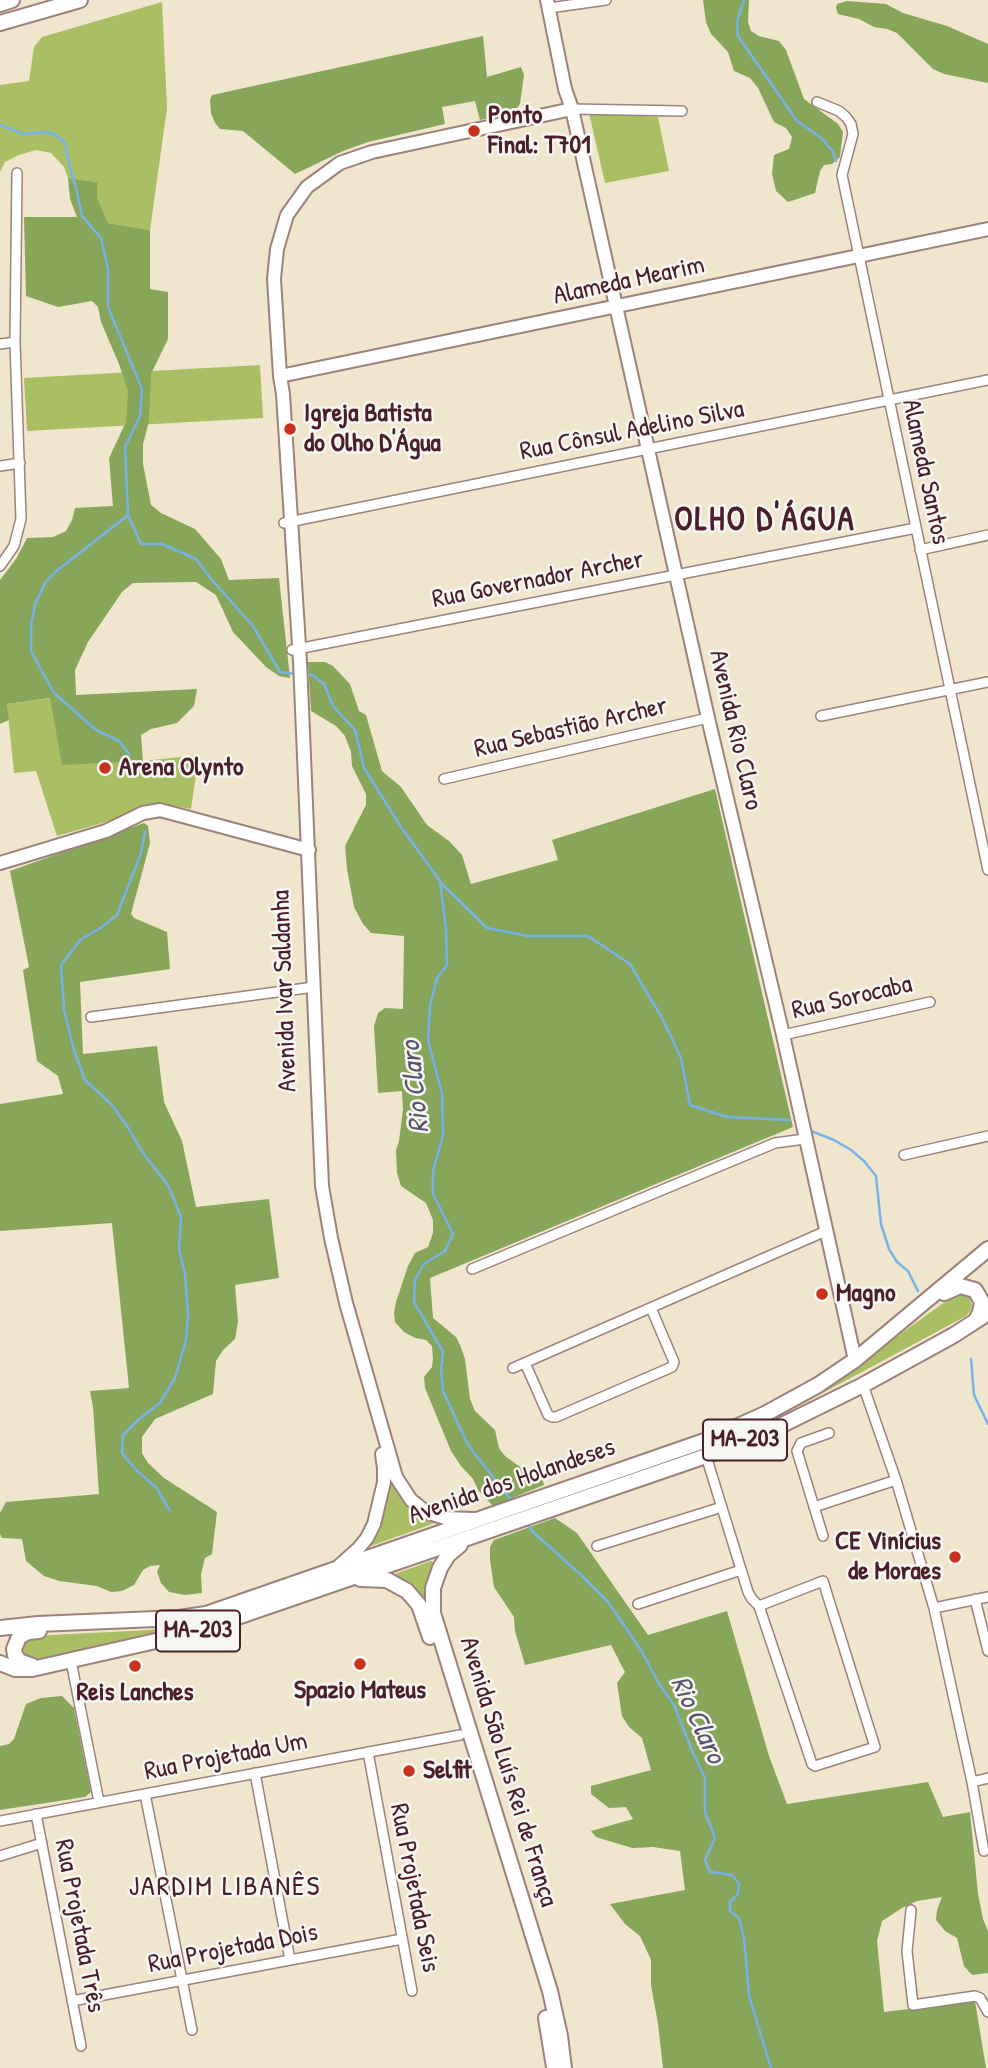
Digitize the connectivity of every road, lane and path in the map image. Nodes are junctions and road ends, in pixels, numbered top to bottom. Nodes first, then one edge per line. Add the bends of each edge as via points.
1 (12, 0) edge
2 (80, 0) edge
3 (606, 0) edge
4 (0, 4) edge
5 (551, 4) edge
6 (0, 23) edge
7 (817, 102) dead end
8 (572, 109) junction
9 (682, 111) dead end
10 (17, 173) dead end
11 (988, 229) edge
12 (858, 256) junction
13 (617, 307) junction
14 (15, 342) junction
15 (0, 344) edge
16 (280, 376) junction
17 (988, 380) edge
18 (889, 400) junction
19 (648, 449) junction
20 (20, 463) junction
21 (0, 466) edge
22 (287, 522) junction
23 (916, 528) junction
24 (988, 535) edge
25 (920, 550) junction
26 (0, 566) edge
27 (677, 575) junction
28 (296, 656) junction
29 (988, 682) edge
30 (950, 690) junction
31 (821, 716) dead end
32 (708, 718) junction
33 (444, 779) dead end
34 (985, 837) edge
35 (305, 850) junction
36 (0, 863) edge
37 (988, 870) edge
38 (311, 987) junction
39 (930, 1002) dead end
40 (91, 1017) dead end
41 (783, 1035) junction
42 (988, 1136) edge
43 (806, 1139) junction
44 (904, 1155) dead end
45 (826, 1231) junction
46 (988, 1249) edge
47 (472, 1269) dead end
48 (925, 1303) junction
49 (651, 1308) junction
50 (988, 1313) edge
51 (972, 1323) junction
52 (855, 1360) junction
53 (524, 1363) junction
54 (513, 1368) dead end
55 (863, 1385) junction
56 (829, 1433) dead end
57 (705, 1456) junction
58 (896, 1480) junction
59 (722, 1507) junction
60 (814, 1507) junction
61 (490, 1516) junction
62 (504, 1525) junction
63 (824, 1536) dead end
64 (597, 1546) dead end
65 (741, 1570) junction
66 (324, 1574) junction
67 (342, 1581) junction
68 (988, 1597) edge
69 (975, 1599) junction
70 (638, 1604) dead end
71 (759, 1606) junction
72 (934, 1608) junction
73 (179, 1618) junction
74 (0, 1628) edge
75 (988, 1651) edge
76 (71, 1661) junction
77 (0, 1663) edge
78 (50, 1666) junction
79 (460, 1735) junction
80 (368, 1752) junction
81 (255, 1773) junction
82 (988, 1778) edge
83 (972, 1782) junction
84 (145, 1794) junction
85 (99, 1802) junction
86 (36, 1814) junction
87 (0, 1821) edge
88 (42, 1843) junction
89 (984, 1851) dead end
90 (0, 1856) edge
91 (911, 1910) dead end
92 (402, 1939) junction
93 (290, 1960) junction
94 (182, 1980) junction
95 (412, 1991) dead end
96 (72, 2001) junction
97 (988, 2012) edge
98 (192, 2029) dead end
99 (80, 2046) dead end
100 (555, 2068) edge
101 (564, 2068) edge

1 - 4 main road
2 - 6 main road
3 - 5 street
5 - 8 main road, Avenida Rio Claro
7 - 12 street, Alameda Santos via 839,111 851,124 853,134 842,175
8 - 9 street
8 - 13 main road, Avenida Rio Claro
8 - 16 main road, Avenida Ivar Saldanha via 372,152 340,163 307,187 287,215 277,249 274,279
10 - 14 street
11 - 12 main road, Alameda Mearim
12 - 13 main road, Alameda Mearim
12 - 18 street, Alameda Santos
13 - 16 main road, Alameda Mearim
13 - 19 main road, Avenida Rio Claro
14 - 15 street
14 - 20 street
16 - 22 main road, Avenida Ivar Saldanha
17 - 18 street, Rua Cônsul Adelino Silva
18 - 19 street, Rua Cônsul Adelino Silva
18 - 23 street, Alameda Santos
19 - 22 street, Rua Cônsul Adelino Silva
19 - 27 main road, Avenida Rio Claro
20 - 21 street
20 - 26 street via 21,519 14,546
22 - 28 main road, Avenida Ivar Saldanha
23 - 25 street, Alameda Santos
23 - 27 street, Rua Governador Archer
24 - 25 street
25 - 30 street, Alameda Santos
27 - 28 street, Rua Governador Archer
27 - 32 main road, Avenida Rio Claro
28 - 35 main road, Avenida Ivar Saldanha
29 - 30 street
30 - 31 street
30 - 34 street, Alameda Santos
32 - 33 street, Rua Sebastião Archer
32 - 41 main road, Avenida Rio Claro
34 - 37 street, Alameda Santos
35 - 36 main road via 160,810
35 - 38 main road, Avenida Ivar Saldanha
38 - 40 street
38 - 61 main road, Avenida Ivar Saldanha via 322,1186 346,1303 393,1468 405,1492 426,1512 450,1519
38 - 66 main road, Avenida Ivar Saldanha via 317,1186 339,1304 384,1468 379,1505 367,1538 347,1560
39 - 41 street, Rua Sorocaba
41 - 43 main road, Avenida Rio Claro
42 - 44 street
43 - 45 main road, Avenida Rio Claro
43 - 47 street via 775,1143
45 - 49 street
45 - 52 main road, Avenida Rio Claro
46 - 48 main road, Avenida dos Holandeses / MA-203
48 - 51 main road via 957,1286 973,1288 982,1306
48 - 52 main road, Avenida dos Holandeses / MA-203
49 - 53 street
49 - 53 street via 674,1362 672,1367 552,1417
50 - 51 main road, Avenida dos Holandeses / MA-203
51 - 55 main road, Avenida dos Holandeses / MA-203
52 - 61 main road, Avenida dos Holandeses / MA-203 via 799,1396 732,1429
53 - 54 street
55 - 57 main road, Avenida dos Holandeses / MA-203
55 - 58 street
56 - 60 street via 801,1443 797,1451
57 - 59 street
57 - 62 main road, Avenida dos Holandeses / MA-203
58 - 60 street
58 - 72 street
59 - 64 street
59 - 65 street
60 - 63 street
61 - 66 main road, Avenida dos Holandeses / MA-203
62 - 67 main road, Avenida dos Holandeses / MA-203
62 - 101 main road, Avenida São Luís Rei de França via 463,1543 445,1558 433,1588 433,1613 550,1991
65 - 70 street
65 - 71 street via 748,1592
66 - 73 main road, Avenida dos Holandeses / MA-203 via 214,1612
67 - 76 main road, Avenida dos Holandeses / MA-203 via 191,1633
67 - 79 main road, Avenida São Luís Rei de França via 387,1580 414,1597
68 - 69 street
69 - 72 street
69 - 75 street
71 - 71 street via 813,1766 875,1747 824,1581
72 - 83 street
73 - 74 main road, Avenida dos Holandeses / MA-203
73 - 78 main road via 31,1632 19,1637 14,1649 19,1661
76 - 78 main road, Avenida dos Holandeses / MA-203
76 - 85 street
77 - 78 main road, Avenida dos Holandeses / MA-203 via 20,1670
79 - 80 street, Rua Projetada Um
79 - 100 main road, Avenida São Luís Rei de França via 541,1994
80 - 81 street, Rua Projetada Um
80 - 92 street, Rua Projetada Seis
81 - 84 street, Rua Projetada Um
81 - 93 street
82 - 83 street
83 - 89 street
84 - 85 street, Rua Projetada Um
84 - 94 street
85 - 86 street, Rua Projetada Um
86 - 87 street, Rua Projetada Um
86 - 88 street, Rua Projetada Três
88 - 90 street
88 - 96 street, Rua Projetada Três
91 - 97 street via 907,1951 913,2006 975,1996
92 - 93 street, Rua Projetada Dois
92 - 95 street, Rua Projetada Seis
93 - 94 street, Rua Projetada Dois
94 - 96 street, Rua Projetada Dois
94 - 98 street
96 - 99 street, Rua Projetada Três

